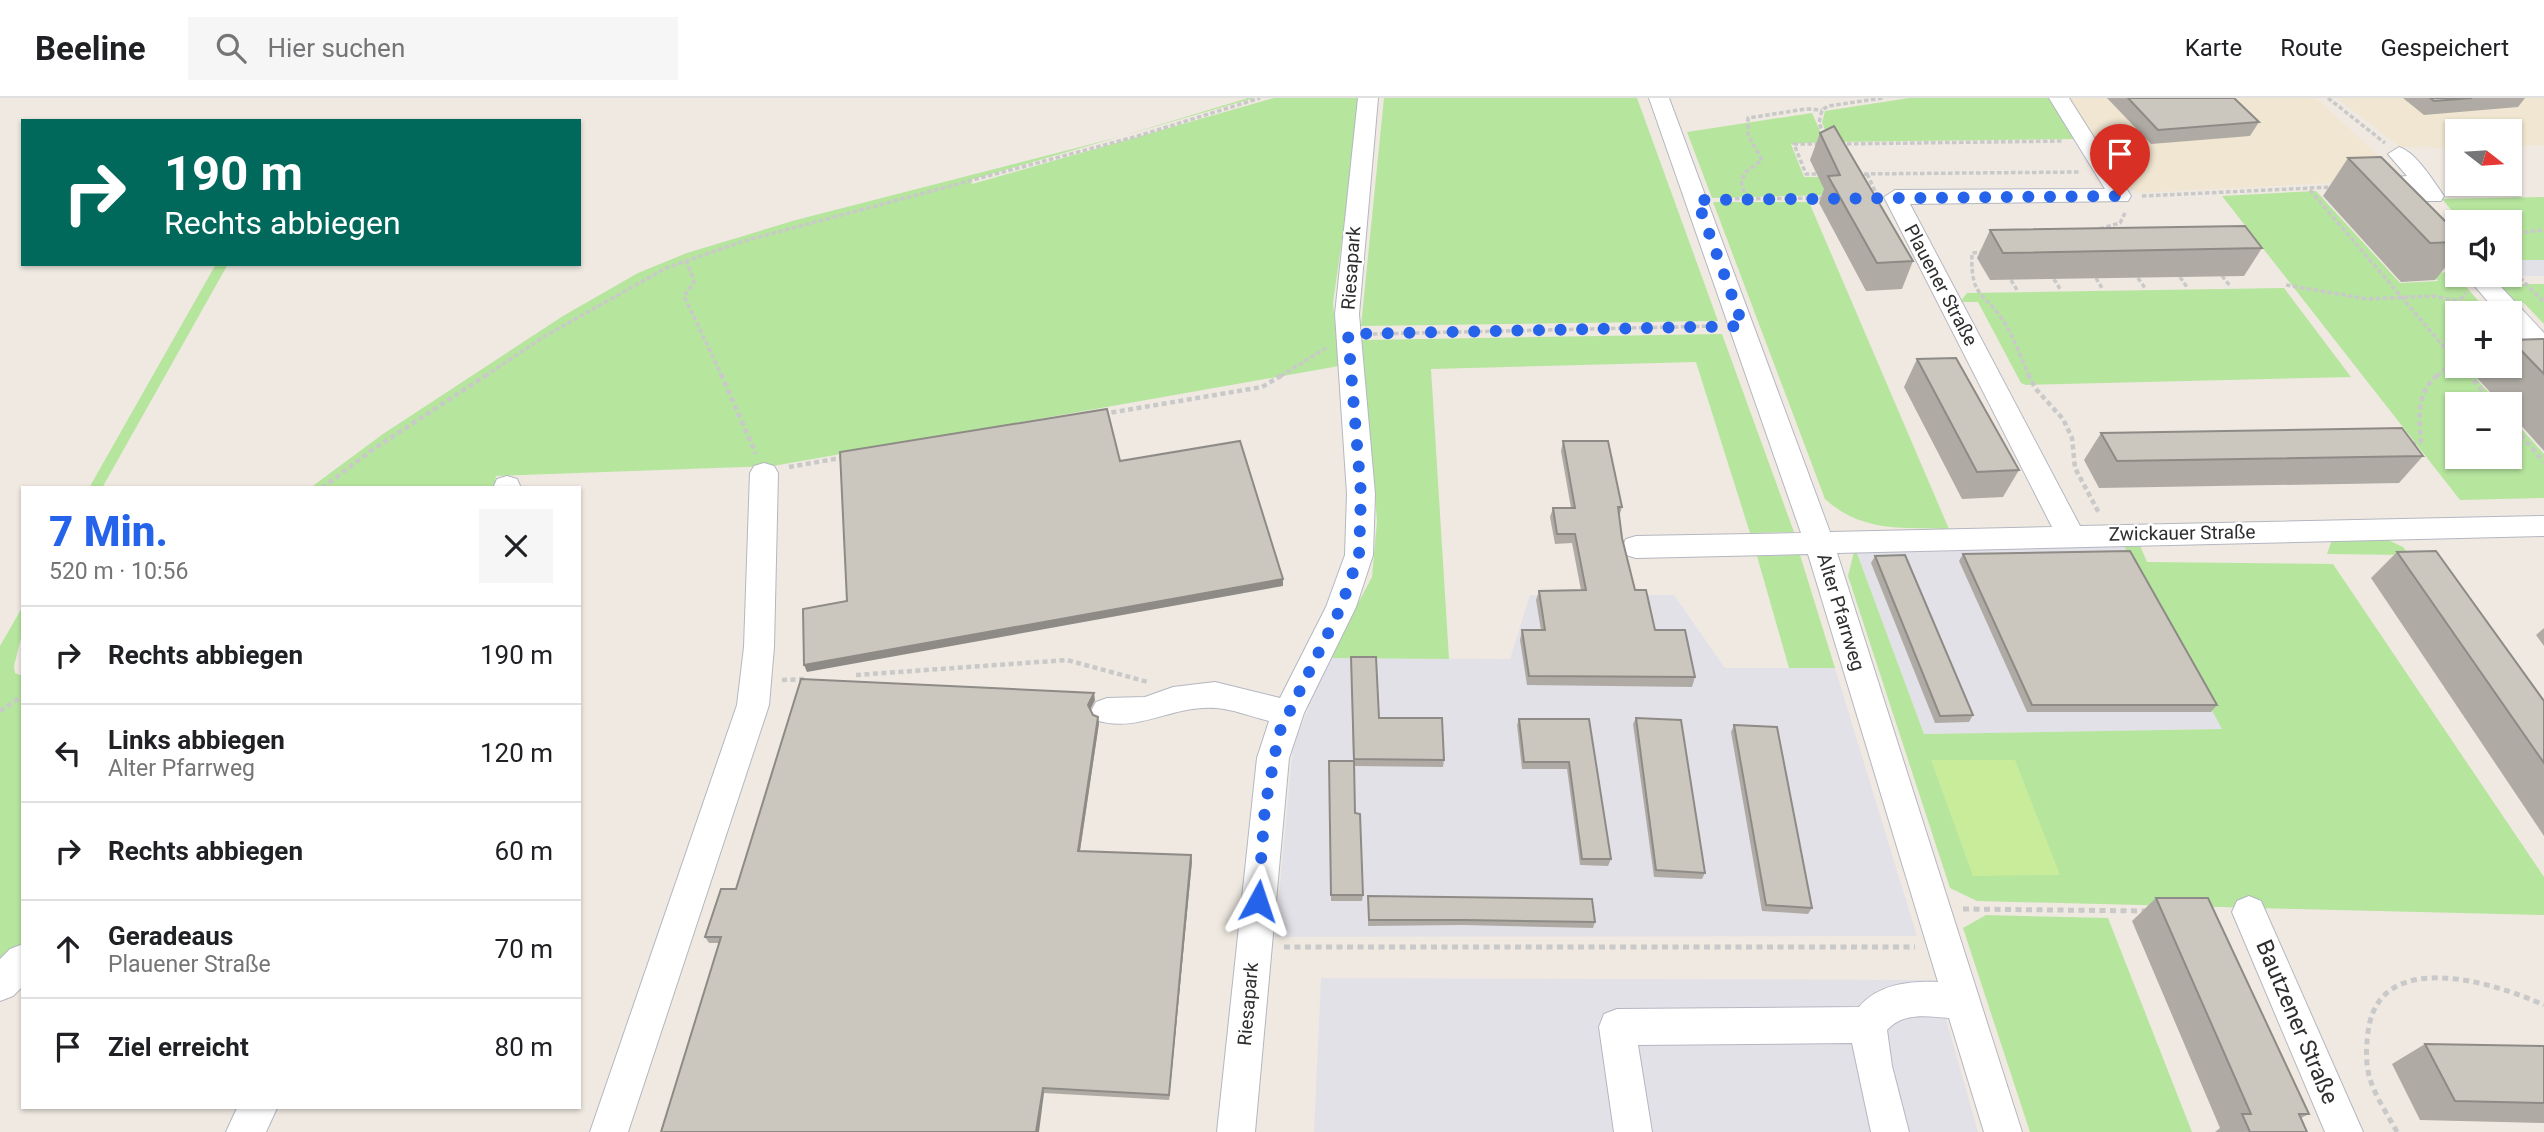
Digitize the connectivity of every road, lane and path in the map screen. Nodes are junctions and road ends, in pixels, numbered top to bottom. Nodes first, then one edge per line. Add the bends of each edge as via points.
1 (1260, 98) edge
2 (1368, 98) edge
3 (1659, 98) edge
4 (1883, 98) edge
5 (2060, 98) edge
6 (2328, 98) edge
7 (1822, 110) junction
8 (2084, 141) junction
9 (1828, 144) junction
10 (2399, 154) joint
11 (2104, 171) junction
12 (1832, 174) edge
13 (1867, 174) junction
14 (1845, 175) edge
15 (2375, 185) joint
16 (2309, 189) junction
17 (2120, 196) junction
18 (1825, 198) edge
19 (1865, 198) edge
20 (1746, 199) junction
21 (1697, 200) junction
22 (2544, 230) edge
23 (2086, 233) edge
24 (2522, 233) edge
25 (1994, 246) edge
26 (686, 260) junction
27 (2222, 276) dead end
28 (2180, 277) dead end
29 (2096, 278) edge
30 (2138, 278) dead end
31 (2054, 279) edge
32 (2011, 280) dead end
33 (2522, 280) edge
34 (2286, 285) dead end
35 (2230, 286) dead end
36 (2188, 287) dead end
37 (2488, 287) edge
38 (2145, 288) dead end
39 (2060, 289) dead end
40 (2102, 289) dead end
41 (2017, 290) dead end
42 (2401, 297) junction
43 (2459, 301) dead end
44 (2544, 302) edge
45 (1743, 326) junction
46 (1348, 334) junction
47 (2445, 348) edge
48 (2544, 349) edge
49 (2445, 371) edge
50 (2471, 378) edge
51 (2484, 392) edge
52 (1097, 415) edge
53 (2522, 436) edge
54 (2412, 445) edge
55 (849, 457) edge
56 (2544, 461) edge
57 (764, 473) junction
58 (325, 486) edge
59 (2544, 526) edge
60 (2111, 535) junction
61 (2071, 536) junction
62 (1819, 542) junction
63 (1636, 547) dead end
64 (856, 675) dead end
65 (21, 697) edge
66 (1173, 700) junction
67 (0, 711) edge
68 (1107, 711) dead end
69 (1288, 713) junction
70 (1932, 908) junction
71 (2153, 911) edge
72 (2249, 912) dead end
73 (1254, 947) junction
74 (1944, 947) junction
75 (21, 963) edge
76 (0, 984) edge
77 (1962, 1001) junction
78 (2544, 1005) edge
79 (1868, 1025) junction
80 (257, 1109) edge
81 (245, 1132) edge
82 (609, 1132) edge
83 (1236, 1132) edge
84 (1633, 1132) edge
85 (1890, 1132) edge
86 (2003, 1132) edge
87 (2344, 1132) edge
88 (2397, 1132) edge

1 - 26 path via 1125,140
2 - 46 street, Riesapark via 1351,252
3 - 21 street, Alter Pfarrweg
4 - 7 path
5 - 8 street
6 - 10 path
7 - 9 path via 1818,123
7 - 20 path via 1748,118 1745,127 1762,160 1741,181
8 - 9 path
8 - 11 street
9 - 12 path via 1794,144 1806,174
10 - 15 street via 2416,172 2425,200
11 - 13 path
11 - 17 street
13 - 14 path
13 - 19 path via 1878,198
15 - 16 path
16 - 17 path
16 - 42 path
17 - 23 path via 2126,210 2120,223
17 - 61 street, Plauener Straße via 1895,197
18 - 20 path
20 - 21 path
21 - 45 street, Alter Pfarrweg
22 - 24 path
25 - 60 path via 1972,253 1976,291 2005,323 2035,388 2063,419 2072,438 2075,468
26 - 57 path via 694,282 684,296 688,307
26 - 58 path via 545,336
27 - 35 path
28 - 36 path
29 - 40 path
30 - 38 path
31 - 39 path
32 - 41 path
33 - 44 path
34 - 42 path via 2367,299
37 - 48 street
42 - 43 path
42 - 47 path
45 - 46 path
45 - 62 street, Alter Pfarrweg
46 - 52 path via 1262,387
46 - 69 street, Riesapark via 1361,494 1359,555 1341,607
49 - 54 path via 2424,390 2419,411 2421,441
50 - 51 path
53 - 56 path
55 - 57 path
57 - 82 street via 753,705
59 - 60 street, Zwickauer Straße
60 - 61 street, Zwickauer Straße
61 - 62 street, Zwickauer Straße
62 - 63 street, Zwickauer Straße
62 - 70 street, Alter Pfarrweg
64 - 66 path via 1067,660 1163,687
65 - 67 path
66 - 68 street via 1145,710
66 - 69 street via 1215,695
69 - 73 street, Riesapark via 1273,758 1265,807
70 - 71 path
70 - 74 street, Alter Pfarrweg
72 - 87 street, Bautzener Straße
73 - 74 path
73 - 83 street, Riesapark
74 - 77 street, Alter Pfarrweg
75 - 76 street
77 - 79 street via 1902,1000 1879,1009
77 - 86 street, Alter Pfarrweg
78 - 88 path via 2524,994 2458,980 2409,979 2385,992 2371,1016 2366,1043 2370,1077
79 - 84 street via 1617,1027
79 - 85 street via 1872,1066
80 - 81 street

